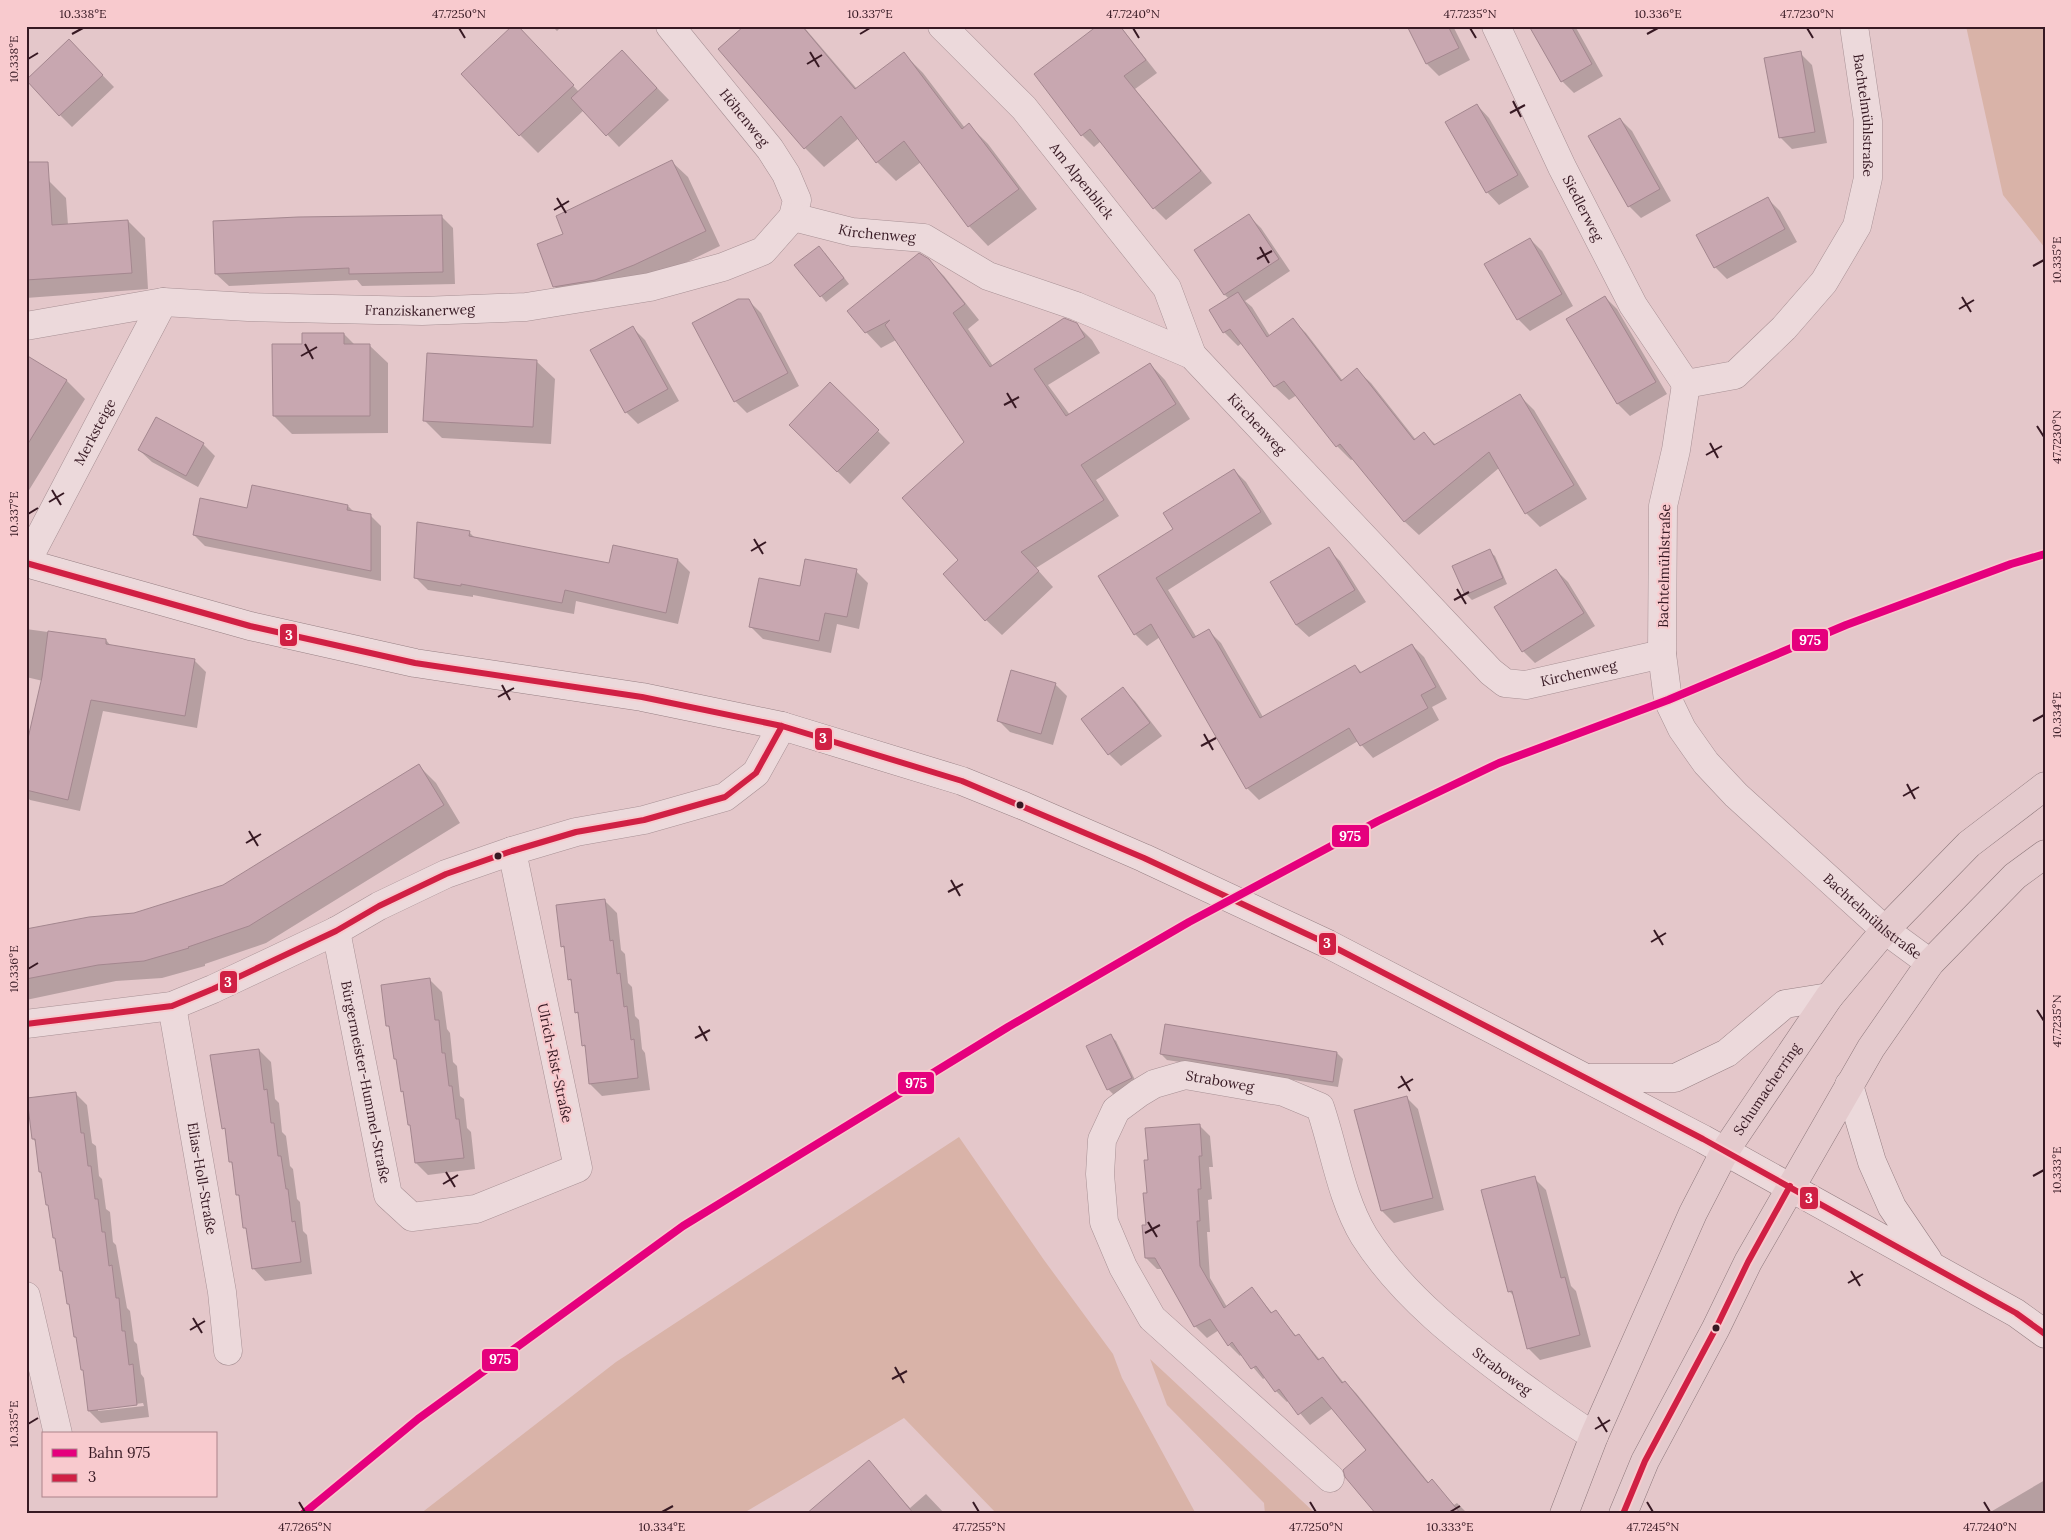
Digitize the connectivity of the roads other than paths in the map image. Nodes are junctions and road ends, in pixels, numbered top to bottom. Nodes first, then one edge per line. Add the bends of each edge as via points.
1 (670, 26) edge
2 (942, 26) edge
3 (1496, 26) edge
4 (1854, 26) edge
5 (794, 217) junction
6 (163, 302) junction
7 (26, 326) edge
8 (1192, 355) junction
9 (1686, 384) junction
10 (26, 563) edge
11 (1662, 654) junction
12 (782, 726) junction
13 (2045, 786) edge
14 (512, 851) junction
15 (2045, 854) edge
16 (1885, 930) junction
17 (336, 931) junction
18 (1930, 964) junction
19 (1829, 997) junction
20 (172, 1006) junction
21 (26, 1024) edge
22 (1586, 1078) junction
23 (1850, 1085) junction
24 (1725, 1151) junction
25 (1790, 1186) junction
26 (476, 1210) joint
27 (1930, 1264) junction
28 (26, 1296) edge
29 (2045, 1334) edge
30 (228, 1351) dead end
31 (58, 1432) edge
32 (1594, 1436) junction
33 (1330, 1478) dead end
34 (1564, 1514) edge
35 (1623, 1514) edge

1 - 5 street, Höhenweg via 770,149 797,200
2 - 8 street, Am Alpenblick via 1024,108 1167,288
3 - 9 street, Siedlerweg via 1562,167 1634,305
4 - 9 street, Bachtelmühlstraße via 1868,121 1868,178 1857,226 1824,282 1784,328 1735,375
5 - 6 street, Franziskanerweg via 763,251 724,268 650,287 526,307 422,312
5 - 8 street, Kirchenweg via 852,232 924,238 988,276 1076,306
6 - 7 street, Franziskanerweg
6 - 10 street, Merksteige
8 - 11 street, Kirchenweg via 1491,672 1505,683 1526,685
9 - 11 street, Bachtelmühlstraße via 1664,506
10 - 12 street via 250,626 415,663 642,697
11 - 16 street, Bachtelmühlstraße via 1668,700 1682,729 1706,763 1763,820
12 - 14 street via 756,774 725,797 644,820 576,832
12 - 22 street via 962,781 1033,809 1328,944
13 - 16 main road, Schumacherring via 1969,844
14 - 17 street via 446,874 378,906
14 - 26 street, Ulrich-Rist-Straße via 578,1168
15 - 18 main road via 2015,876
16 - 18 street, Bachtelmühlstraße
16 - 19 main road, Schumacherring
17 - 20 street
17 - 26 street, Bürgermeister-Hummel-Straße via 388,1196 412,1217
18 - 23 main road via 1871,1048
19 - 22 street via 1785,1004 1727,1053 1675,1078
19 - 24 main road, Schumacherring
20 - 21 street
20 - 30 street, Elias-Holl-Straße via 222,1292
22 - 24 street
23 - 25 main road
23 - 27 street via 1872,1162 1892,1207
24 - 25 street
24 - 32 main road, Schumacherring via 1693,1213
25 - 27 street
25 - 35 main road via 1645,1461
27 - 29 street via 2016,1312
28 - 31 street
32 - 33 street, Straboweg via 1469,1347 1402,1285 1364,1235 1342,1186 1320,1107 1284,1092 1186,1075 1154,1084 1116,1110 1102,1140 1100,1174 1104,1222 1123,1267 1152,1318
32 - 34 main road, Schumacherring

